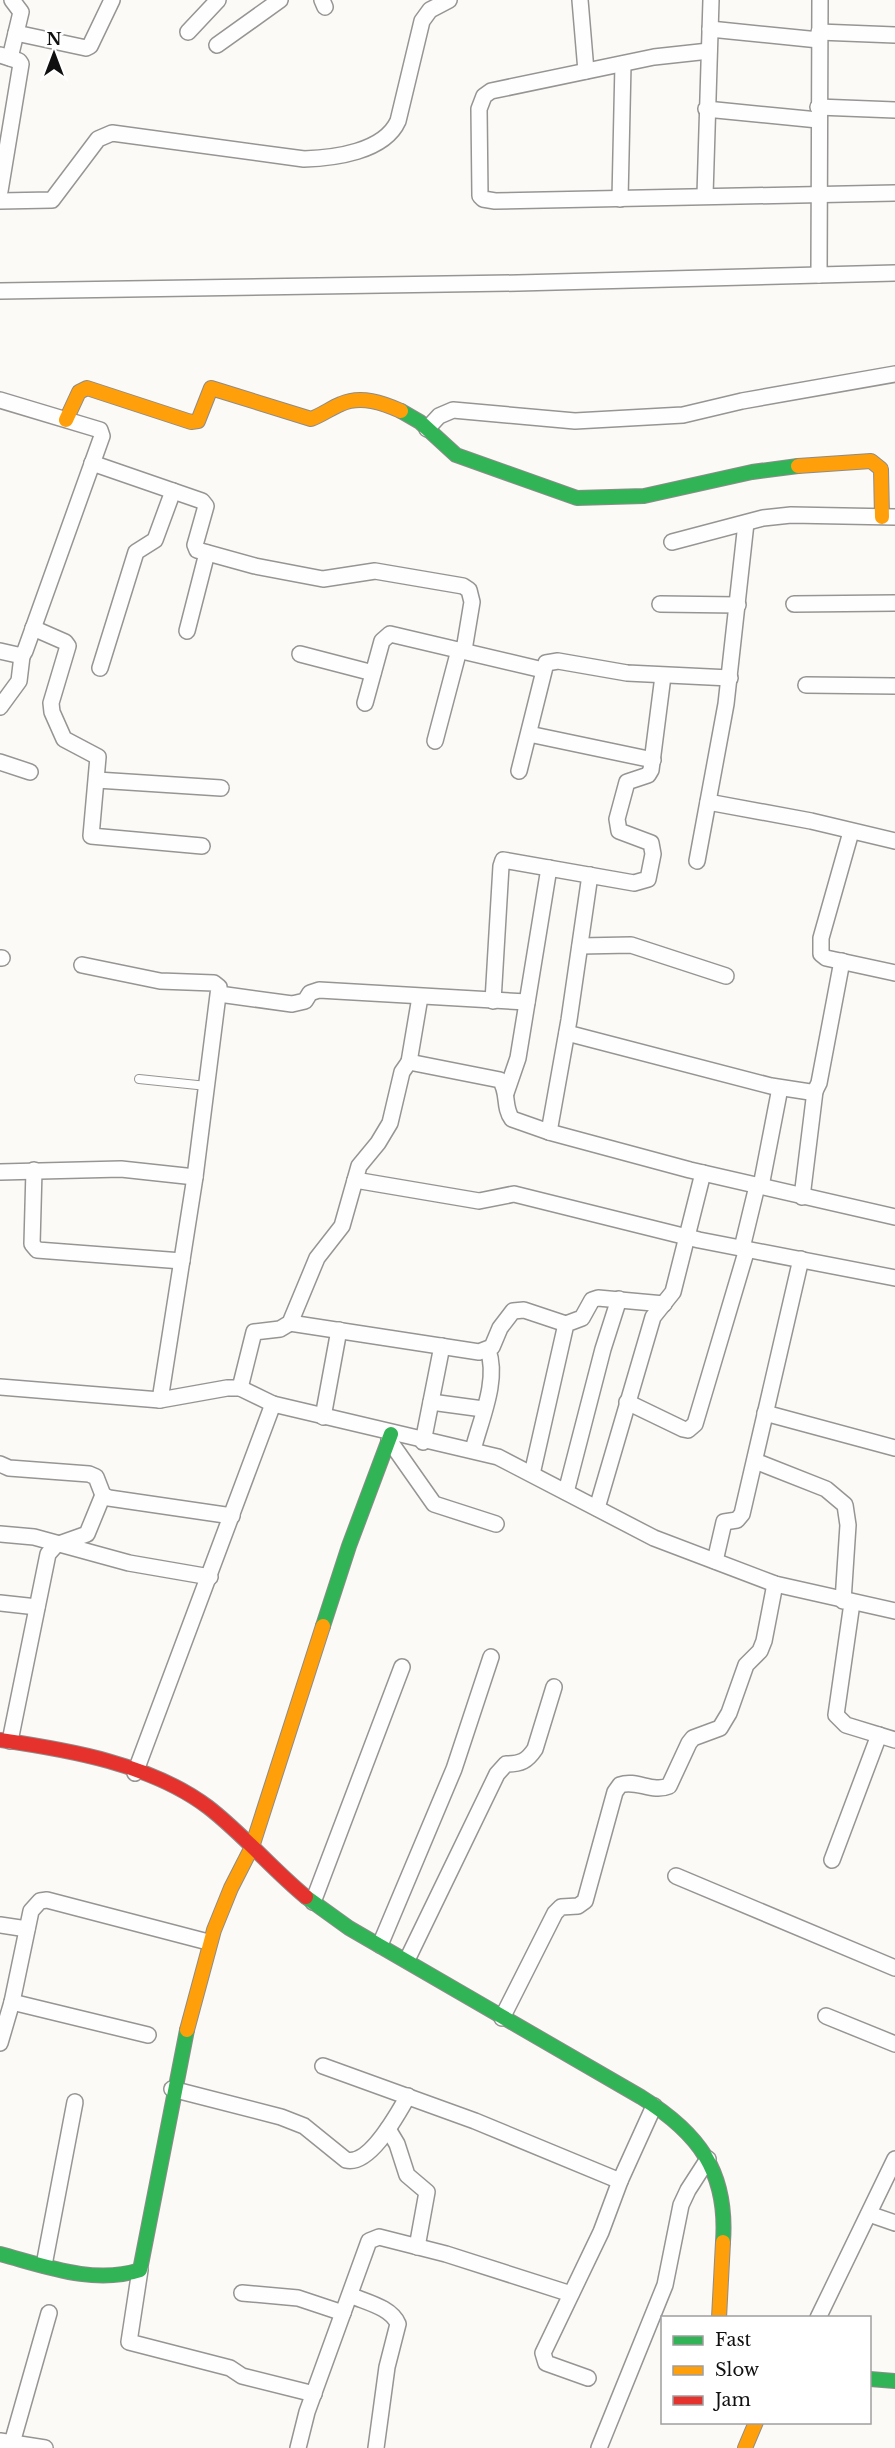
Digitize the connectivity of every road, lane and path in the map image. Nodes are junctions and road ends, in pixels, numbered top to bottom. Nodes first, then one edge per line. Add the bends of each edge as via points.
1 (12, 0) edge
2 (112, 0) edge
3 (218, 0) edge
4 (280, 0) edge
5 (449, 0) edge
6 (580, 0) edge
7 (711, 0) edge
8 (820, 0) edge
9 (256, 6) edge
10 (710, 29) junction
11 (188, 32) dead end
12 (16, 33) junction
13 (895, 34) edge
14 (819, 36) junction
15 (217, 45) dead end
16 (709, 51) junction
17 (5, 56) edge
18 (623, 64) junction
19 (586, 71) junction
20 (706, 109) junction
21 (895, 110) edge
22 (818, 113) junction
23 (0, 191) edge
24 (895, 193) edge
25 (818, 194) junction
26 (705, 195) junction
27 (620, 199) junction
28 (0, 201) edge
29 (895, 273) edge
30 (819, 275) junction
31 (0, 291) edge
32 (895, 374) edge
33 (0, 400) edge
34 (66, 420) junction
35 (427, 429) junction
36 (92, 463) junction
37 (889, 476) edge
38 (173, 491) junction
39 (889, 517) edge
40 (746, 523) junction
41 (672, 542) dead end
42 (207, 553) junction
43 (895, 603) edge
44 (660, 604) dead end
45 (794, 604) dead end
46 (738, 605) junction
47 (33, 628) junction
48 (187, 631) dead end
49 (461, 650) junction
50 (0, 651) edge
51 (300, 654) dead end
52 (22, 656) junction
53 (100, 668) dead end
54 (543, 670) junction
55 (373, 673) junction
56 (663, 676) junction
57 (730, 678) junction
58 (806, 685) dead end
59 (895, 686) edge
60 (365, 703) dead end
61 (0, 706) edge
62 (529, 734) junction
63 (435, 741) dead end
64 (653, 760) junction
65 (0, 762) edge
66 (519, 771) dead end
67 (30, 772) dead end
68 (97, 780) junction
69 (221, 788) dead end
70 (708, 802) junction
71 (851, 832) junction
72 (895, 841) edge
73 (202, 846) dead end
74 (697, 861) dead end
75 (549, 868) junction
76 (590, 875) junction
77 (580, 946) junction
78 (842, 961) junction
79 (82, 965) dead end
80 (895, 973) edge
81 (726, 976) dead end
82 (219, 994) junction
83 (420, 997) junction
84 (494, 1001) junction
85 (528, 1002) junction
86 (567, 1033) junction
87 (409, 1062) junction
88 (139, 1079) dead end
89 (207, 1086) junction
90 (780, 1088) junction
91 (815, 1091) junction
92 (506, 1093) junction
93 (549, 1132) junction
94 (34, 1170) junction
95 (0, 1172) edge
96 (702, 1173) junction
97 (195, 1177) junction
98 (355, 1180) junction
99 (759, 1186) junction
100 (802, 1197) junction
101 (895, 1216) edge
102 (687, 1237) junction
103 (744, 1249) junction
104 (801, 1259) junction
105 (182, 1261) junction
106 (895, 1278) edge
107 (619, 1299) junction
108 (664, 1304) junction
109 (290, 1323) junction
110 (566, 1324) junction
111 (339, 1330) junction
112 (442, 1346) junction
113 (488, 1350) junction
114 (0, 1387) edge
115 (240, 1388) junction
116 (160, 1400) junction
117 (431, 1402) junction
118 (627, 1402) junction
119 (273, 1404) junction
120 (483, 1409) junction
121 (765, 1413) junction
122 (323, 1417) junction
123 (390, 1437) junction
124 (423, 1442) junction
125 (895, 1448) edge
126 (473, 1450) junction
127 (755, 1461) junction
128 (0, 1464) edge
129 (532, 1474) junction
130 (566, 1492) junction
131 (103, 1495) junction
132 (597, 1508) junction
133 (232, 1516) junction
134 (496, 1524) dead end
135 (0, 1534) edge
136 (56, 1545) junction
137 (715, 1561) junction
138 (210, 1577) junction
139 (776, 1584) junction
140 (848, 1602) junction
141 (0, 1603) edge
142 (37, 1607) junction
143 (895, 1611) edge
144 (491, 1657) dead end
145 (402, 1667) dead end
146 (554, 1687) dead end
147 (879, 1735) junction
148 (895, 1740) edge
149 (5, 1741) edge
150 (135, 1773) junction
151 (252, 1847) junction
152 (832, 1860) dead end
153 (676, 1875) dead end
154 (313, 1902) junction
155 (0, 1925) edge
156 (27, 1929) junction
157 (208, 1942) junction
158 (380, 1945) junction
159 (407, 1960) junction
160 (895, 1968) edge
161 (12, 2002) junction
162 (826, 2016) dead end
163 (502, 2018) junction
164 (148, 2035) dead end
165 (0, 2043) edge
166 (895, 2044) edge
167 (323, 2066) dead end
168 (172, 2089) junction
169 (408, 2096) junction
170 (75, 2102) dead end
171 (654, 2106) junction
172 (388, 2128) junction
173 (708, 2159) junction
174 (895, 2160) edge
175 (620, 2181) junction
176 (869, 2214) junction
177 (895, 2223) edge
178 (417, 2247) junction
179 (0, 2254) edge
180 (44, 2265) junction
181 (140, 2270) junction
182 (242, 2293) dead end
183 (571, 2294) junction
184 (350, 2295) junction
185 (49, 2313) dead end
186 (343, 2313) junction
187 (719, 2316) edge
188 (819, 2316) edge
189 (588, 2378) dead end
190 (871, 2379) edge
191 (895, 2381) edge
192 (314, 2394) junction
193 (755, 2424) edge
194 (6, 2442) edge
195 (45, 2448) edge
196 (298, 2448) edge
197 (376, 2448) edge
198 (599, 2448) edge
199 (745, 2448) edge

1 - 12 street via 21,12
2 - 12 street via 86,48
3 - 11 street
4 - 9 street
5 - 28 street via 430,10 422,21 398,121 389,135 376,143 328,158 304,159 112,133 98,139 52,200
6 - 19 street
7 - 10 street
8 - 14 street
9 - 15 street
10 - 14 street
10 - 16 street
12 - 17 street
13 - 14 street
14 - 22 street
16 - 18 street
16 - 20 street
17 - 23 street via 21,64
18 - 19 street
18 - 27 street
19 - 27 street via 491,91 484,96 479,109 480,196 495,201
20 - 22 street
20 - 26 street
21 - 22 street
22 - 25 street
24 - 25 street
25 - 26 street
25 - 30 street
26 - 27 street
29 - 30 street
30 - 31 street
32 - 35 street via 683,415 575,421 453,410 439,416
33 - 34 street
34 - 35 street via 79,392 87,388 195,422 209,391 216,388 311,419 350,401 376,403 413,418
34 - 36 street via 101,433
35 - 37 street via 449,452 462,458 577,498 596,500 656,496 754,472 834,462 871,461
36 - 38 street
36 - 47 street
37 - 39 street
38 - 42 street via 205,504 195,548
38 - 53 street via 155,540 136,552
39 - 40 street via 790,515
40 - 41 street
40 - 46 street
42 - 48 street
42 - 49 street via 323,579 375,571 463,586 469,590 472,602
43 - 45 street
44 - 46 street
46 - 57 street
47 - 52 street
47 - 68 street via 68,646 51,707 64,739 98,757
49 - 54 street
49 - 55 street via 390,634 382,641
49 - 63 street
50 - 52 street
51 - 55 street
52 - 61 street via 19,681
54 - 56 street via 546,663 558,661
54 - 62 street
55 - 60 street
56 - 57 street
56 - 64 street
57 - 70 street
58 - 59 street
62 - 64 street
62 - 66 street
64 - 76 street via 648,775 627,783 617,819 619,831 651,843 648,879 634,883
65 - 67 street
68 - 69 street
68 - 73 street via 91,836
70 - 71 street
70 - 74 street
71 - 72 street
71 - 78 street via 819,949 826,958
75 - 76 street
75 - 84 street via 515,860 501,862
75 - 85 street
76 - 77 street
77 - 81 street via 631,945
77 - 86 street
78 - 80 street
78 - 91 street
79 - 82 street via 160,981 214,983
82 - 83 street via 292,1004 305,1001 310,993 319,990
82 - 89 street
83 - 84 street
83 - 87 street
84 - 85 street
85 - 92 street via 518,1058
86 - 90 street
86 - 93 street
87 - 92 street via 493,1076 500,1080
87 - 98 street via 402,1072 390,1123 362,1160
88 - 89 lane
89 - 97 street
90 - 91 street
90 - 99 street
91 - 100 street
92 - 93 street via 512,1119
93 - 96 street
94 - 95 street
94 - 97 street via 121,1169
94 - 105 street via 32,1244 37,1250
96 - 99 street
96 - 102 street
97 - 105 street
98 - 102 street via 479,1201 514,1194
98 - 109 street via 342,1226 316,1258
99 - 100 street
99 - 103 street
100 - 101 street
102 - 103 street
102 - 108 street via 673,1292
103 - 104 street
103 - 118 street via 695,1424 683,1429
104 - 106 street
104 - 121 street
105 - 116 street
107 - 108 street
107 - 110 street via 592,1300 582,1318
107 - 130 street
108 - 118 street via 653,1317
109 - 111 street
109 - 115 street via 280,1329 254,1332
110 - 113 street via 524,1310 513,1311
110 - 129 street
111 - 112 street
111 - 122 street
112 - 113 street
112 - 117 street
113 - 120 street via 492,1374
114 - 116 street
115 - 116 street
115 - 119 street
117 - 120 street
117 - 124 street
118 - 132 street
119 - 122 street
119 - 133 street
120 - 126 street
121 - 125 street
121 - 127 street
122 - 123 street
123 - 124 street
123 - 134 street via 434,1504
123 - 151 street via 349,1546
124 - 126 street
126 - 129 street
127 - 137 street via 742,1514 737,1520 724,1522
127 - 140 street via 826,1489 845,1505
128 - 131 street via 88,1474 96,1478
129 - 130 street
130 - 132 street
131 - 133 street
131 - 136 street via 87,1534
132 - 137 street via 654,1538
133 - 138 street
135 - 136 street via 34,1537
136 - 138 street
136 - 142 street via 48,1554
137 - 139 street
138 - 150 street
139 - 140 street
139 - 163 street via 760,1651 746,1665 720,1728 688,1743 669,1786 662,1789 620,1785 585,1901 578,1906 561,1907 555,1913
140 - 143 street
140 - 147 street via 836,1715 846,1725
141 - 142 street
142 - 149 street
144 - 158 street via 454,1769
145 - 154 street
146 - 159 street via 535,1749 521,1763 506,1764 497,1774
147 - 148 street
147 - 152 street
149 - 150 street via 102,1761
150 - 151 street via 201,1802
151 - 154 street
151 - 157 street via 235,1874
153 - 160 street
154 - 158 street
155 - 156 street
156 - 157 street via 35,1904 47,1900
156 - 161 street
157 - 168 street
158 - 159 street
159 - 163 street
161 - 164 street
161 - 165 street
162 - 166 street
163 - 171 street
167 - 169 street
168 - 172 street via 281,2117 304,2127 354,2162
168 - 181 street
169 - 172 street
169 - 175 street
170 - 180 street
171 - 173 street via 683,2128
171 - 175 street
172 - 178 street via 407,2175 427,2193
173 - 187 street via 722,2187 724,2209
173 - 198 street via 681,2205 665,2285
174 - 176 street
175 - 183 street
176 - 177 street
176 - 188 street
178 - 183 street
178 - 184 street via 373,2238
179 - 180 street
180 - 181 street via 82,2274 127,2276
181 - 192 street via 129,2342
182 - 186 street via 298,2298
183 - 189 street via 543,2359
184 - 186 street
184 - 197 street via 387,2311 398,2325 387,2367
185 - 194 street
186 - 192 street
190 - 191 street
192 - 196 street
193 - 199 street
194 - 195 street

